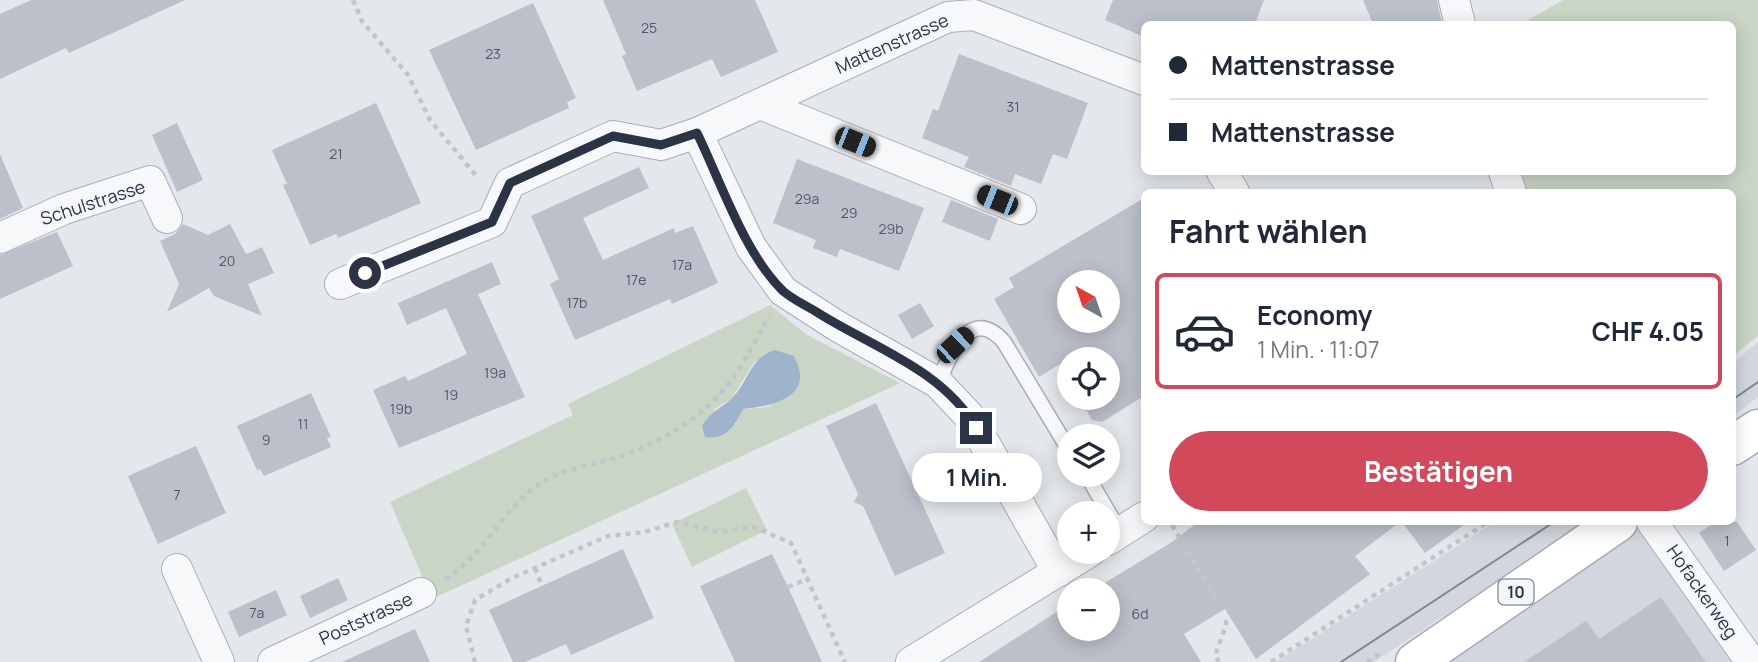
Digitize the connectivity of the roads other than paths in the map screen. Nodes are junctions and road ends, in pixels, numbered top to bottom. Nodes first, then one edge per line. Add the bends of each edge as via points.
1 (1454, 0) edge
2 (1459, 21) edge
3 (1141, 79) edge
4 (760, 104) junction
5 (697, 133) junction
6 (1021, 209) dead end
7 (167, 218) dead end
8 (0, 237) edge
9 (340, 284) dead end
10 (939, 383) junction
11 (1758, 429) edge
12 (1057, 430) edge
13 (1736, 443) edge
14 (1095, 487) edge
15 (1613, 525) edge
16 (1655, 525) edge
17 (1124, 530) edge
18 (1071, 564) edge
19 (177, 569) dead end
20 (1058, 572) junction
21 (421, 593) road end
22 (1401, 655) edge
23 (219, 662) edge
24 (272, 662) edge
25 (911, 662) edge
26 (1751, 662) edge

1 - 2 street
3 - 4 street, Mattenstrasse via 974,15 948,17
4 - 5 street, Mattenstrasse
4 - 6 street
5 - 9 street, Mattenstrasse via 661,145 613,136 510,183 492,222
5 - 10 street via 751,247 783,291
7 - 8 street, Schulstrasse via 150,181 64,209
10 - 12 lane via 955,345 983,327 994,331
10 - 20 street via 969,416
11 - 13 main road
14 - 17 lane
15 - 22 main road, 10
16 - 26 street, Hofackerweg
18 - 20 street
19 - 23 street
20 - 25 street
21 - 24 street, Poststrasse

